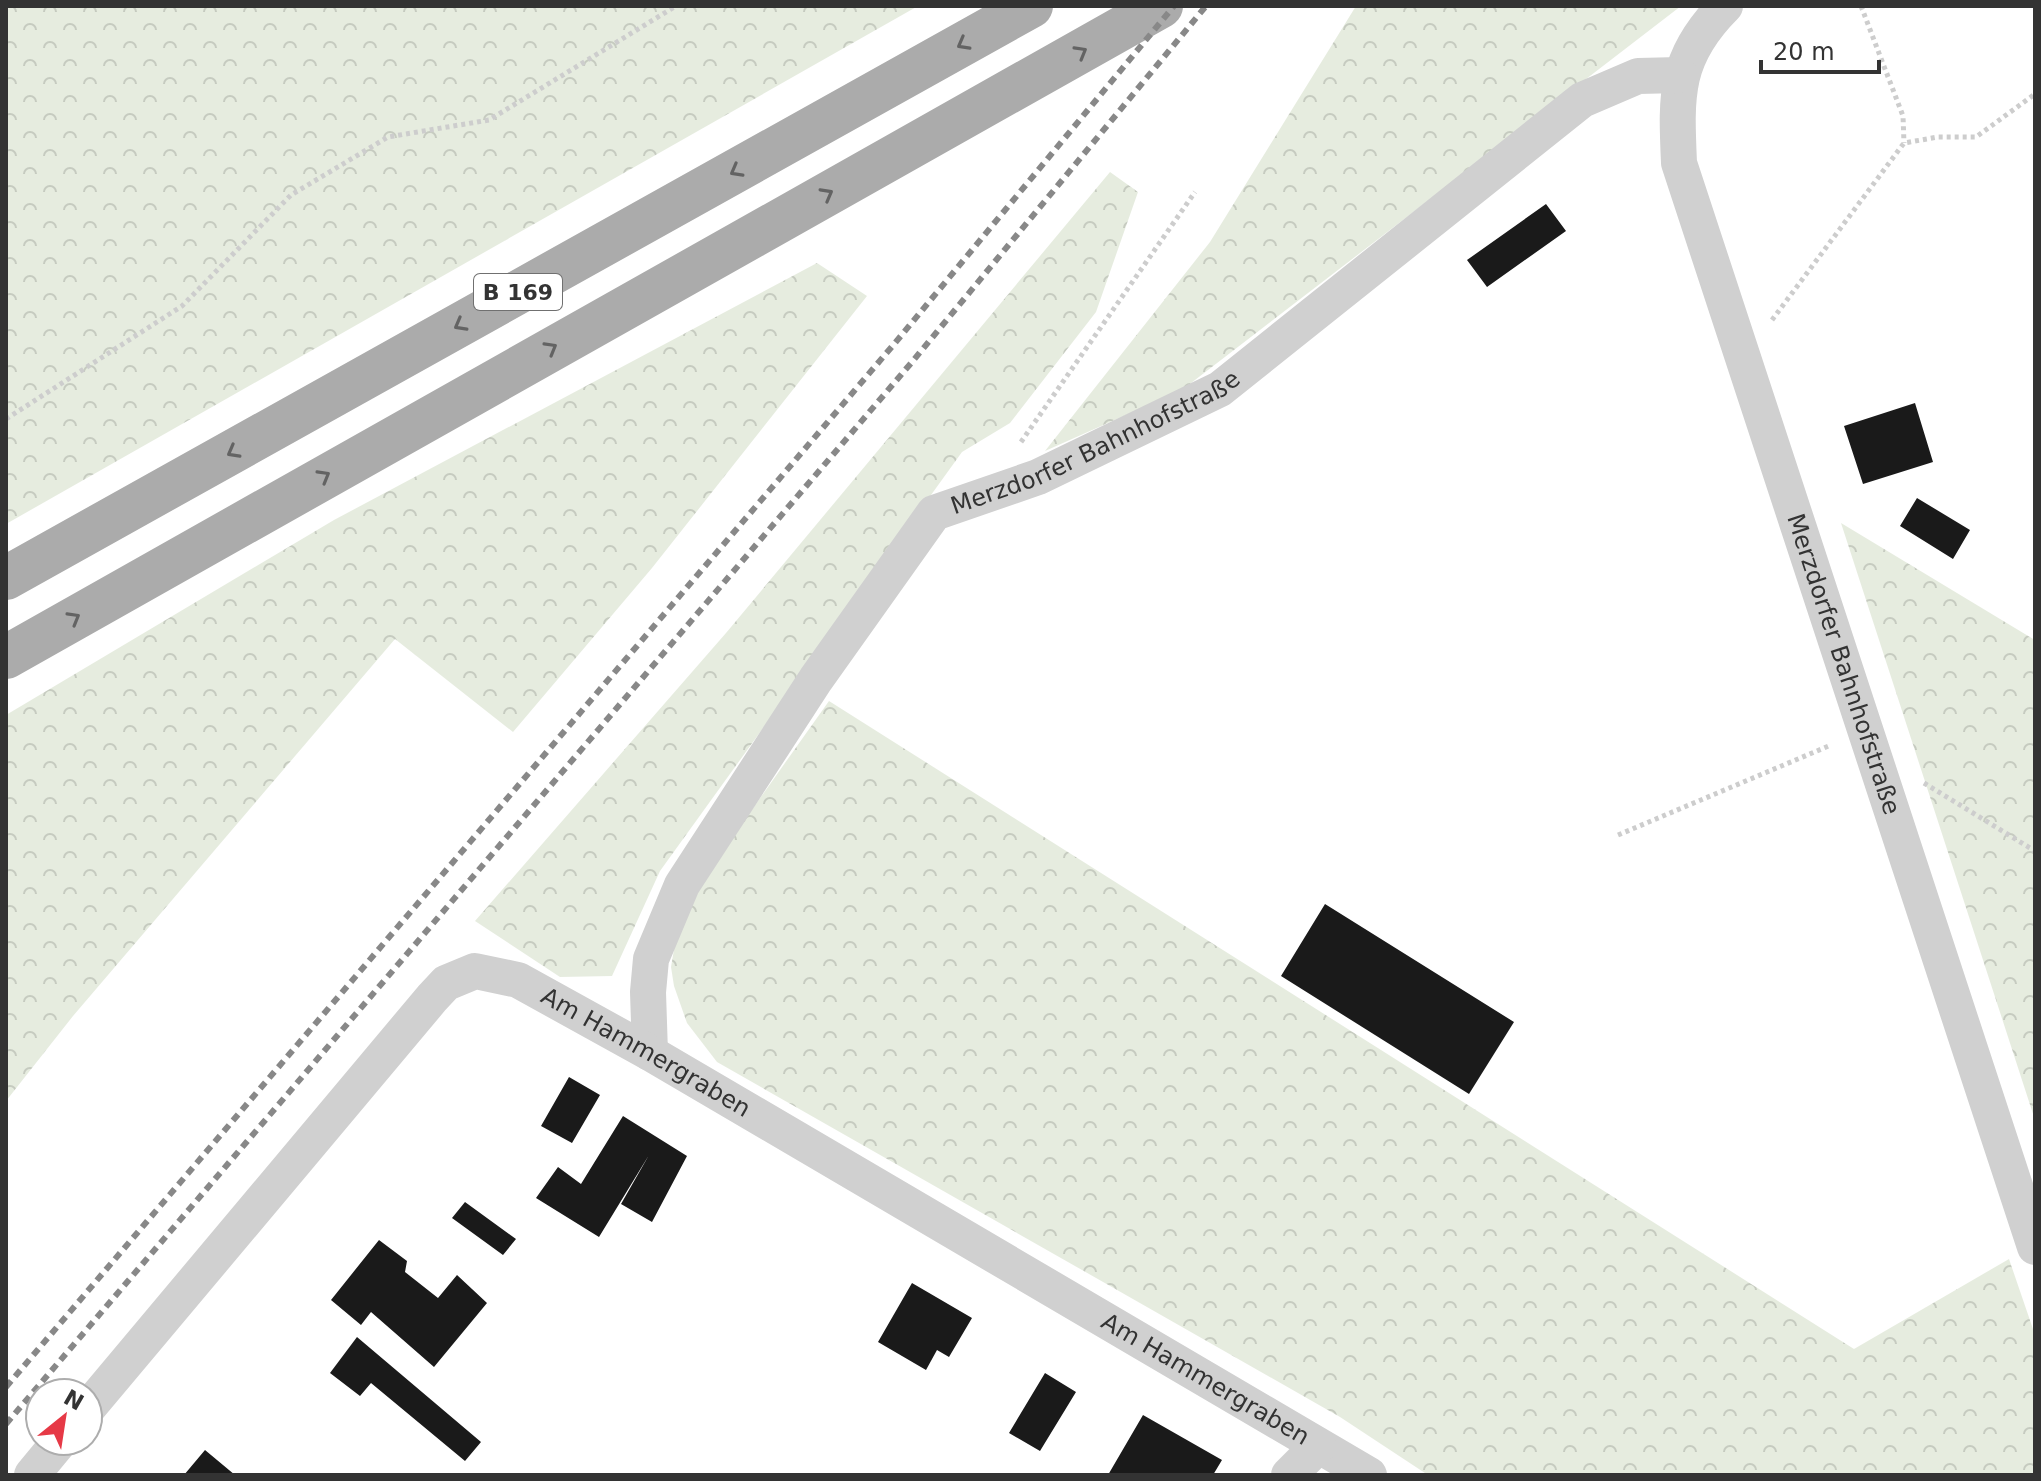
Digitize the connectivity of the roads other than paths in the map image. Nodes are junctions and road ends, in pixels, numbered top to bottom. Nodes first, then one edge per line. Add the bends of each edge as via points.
1 (1031, 6) edge
2 (1161, 6) edge
3 (1725, 6) edge
4 (1680, 75) junction
5 (6, 578) edge
6 (6, 657) edge
7 (650, 1053) junction
8 (2035, 1247) edge
9 (104, 1389) edge
10 (1318, 1446) junction
11 (47, 1457) edge
12 (32, 1475) edge
13 (1289, 1475) edge
14 (1369, 1475) edge

1 -> 5 main road, B 169
6 -> 2 main road, B 169
3 - 4 street, Merzdorfer Bahnhofstraße via 1694,44
4 - 7 street, Merzdorfer Bahnhofstraße via 1638,76 1582,100 1220,389 1038,477 934,513 816,679 682,885 651,959
4 - 8 street, Merzdorfer Bahnhofstraße via 1679,163
7 - 9 street, Am Hammergraben via 518,980 475,971 446,983
7 - 10 street, Am Hammergraben
10 - 13 street, Am Hammergraben
10 - 14 street, Am Hammergraben
11 - 12 street

